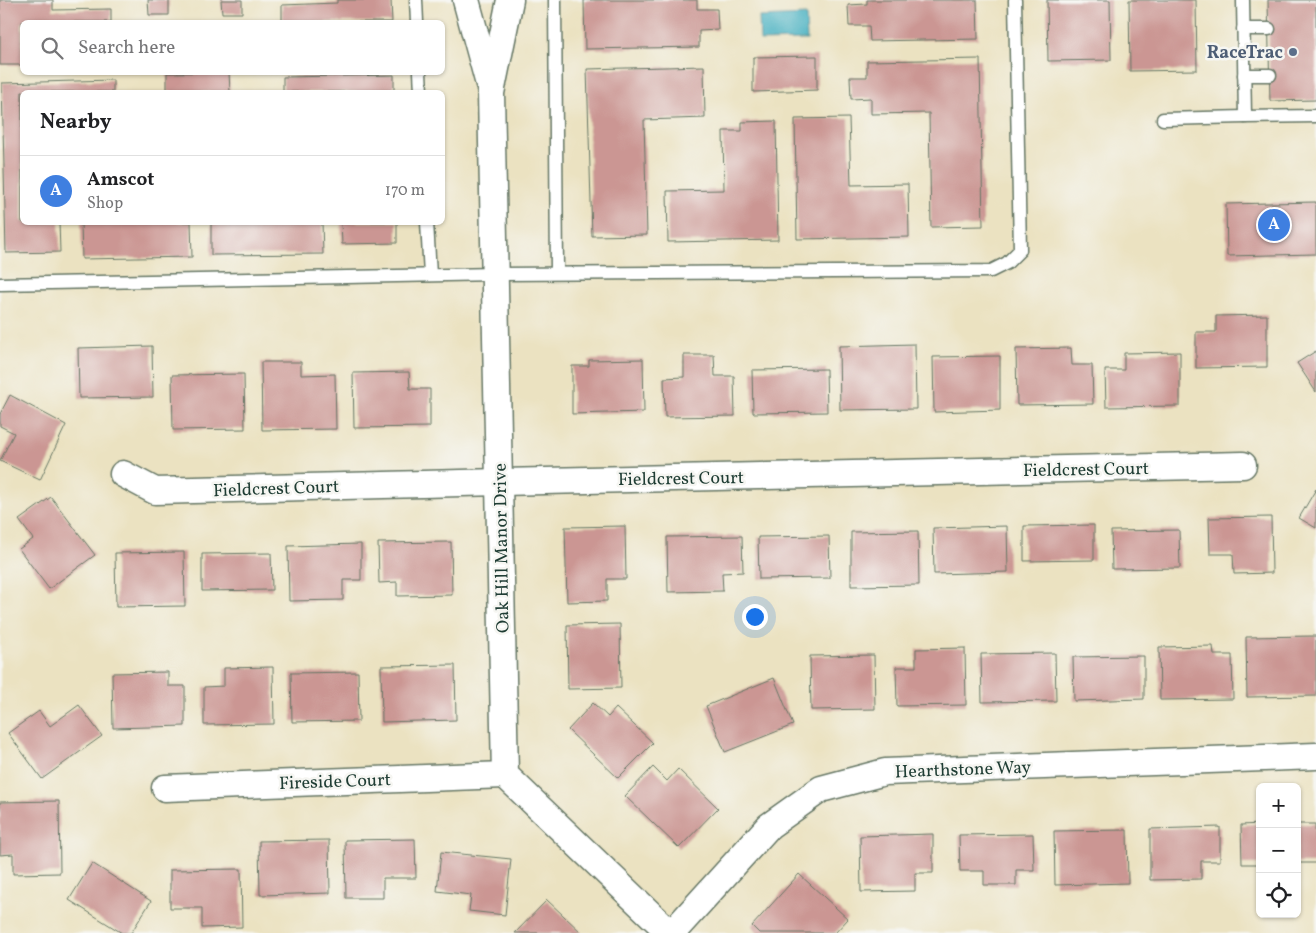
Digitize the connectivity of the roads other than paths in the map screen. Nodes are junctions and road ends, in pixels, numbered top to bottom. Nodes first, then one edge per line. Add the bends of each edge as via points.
1 (416, 0) edge
2 (466, 0) edge
3 (510, 0) edge
4 (555, 0) edge
5 (1015, 0) edge
6 (1243, 0) edge
7 (418, 20) edge
8 (1244, 29) junction
9 (1269, 29) dead end
10 (420, 75) edge
11 (1244, 75) junction
12 (1270, 75) dead end
13 (421, 90) edge
14 (492, 93) junction
15 (1316, 116) edge
16 (1245, 117) junction
17 (1163, 119) dead end
18 (427, 225) edge
19 (557, 273) junction
20 (496, 274) junction
21 (430, 275) junction
22 (0, 284) edge
23 (1244, 465) dead end
24 (123, 474) dead end
25 (500, 482) junction
26 (1316, 756) edge
27 (505, 775) junction
28 (165, 788) dead end
29 (671, 933) edge

1 - 7 lane
2 - 14 street, Oak Hill Manor Drive
3 - 14 street, Oak Hill Manor Drive
4 - 19 lane
5 - 19 lane via 1020,250 1007,263 991,270
6 - 8 lane
8 - 9 lane
8 - 11 lane
10 - 13 lane
11 - 12 lane
11 - 16 lane
14 - 20 street, Oak Hill Manor Drive
15 - 16 lane
16 - 17 lane
18 - 21 lane
19 - 20 lane
20 - 21 lane
20 - 25 street, Oak Hill Manor Drive
21 - 22 lane
23 - 25 street, Fieldcrest Court
24 - 25 street, Fieldcrest Court via 155,492
25 - 27 street, Oak Hill Manor Drive
26 - 29 street, Hearthstone Way via 885,772 821,789 769,826
27 - 28 street, Fireside Court
27 - 29 street

